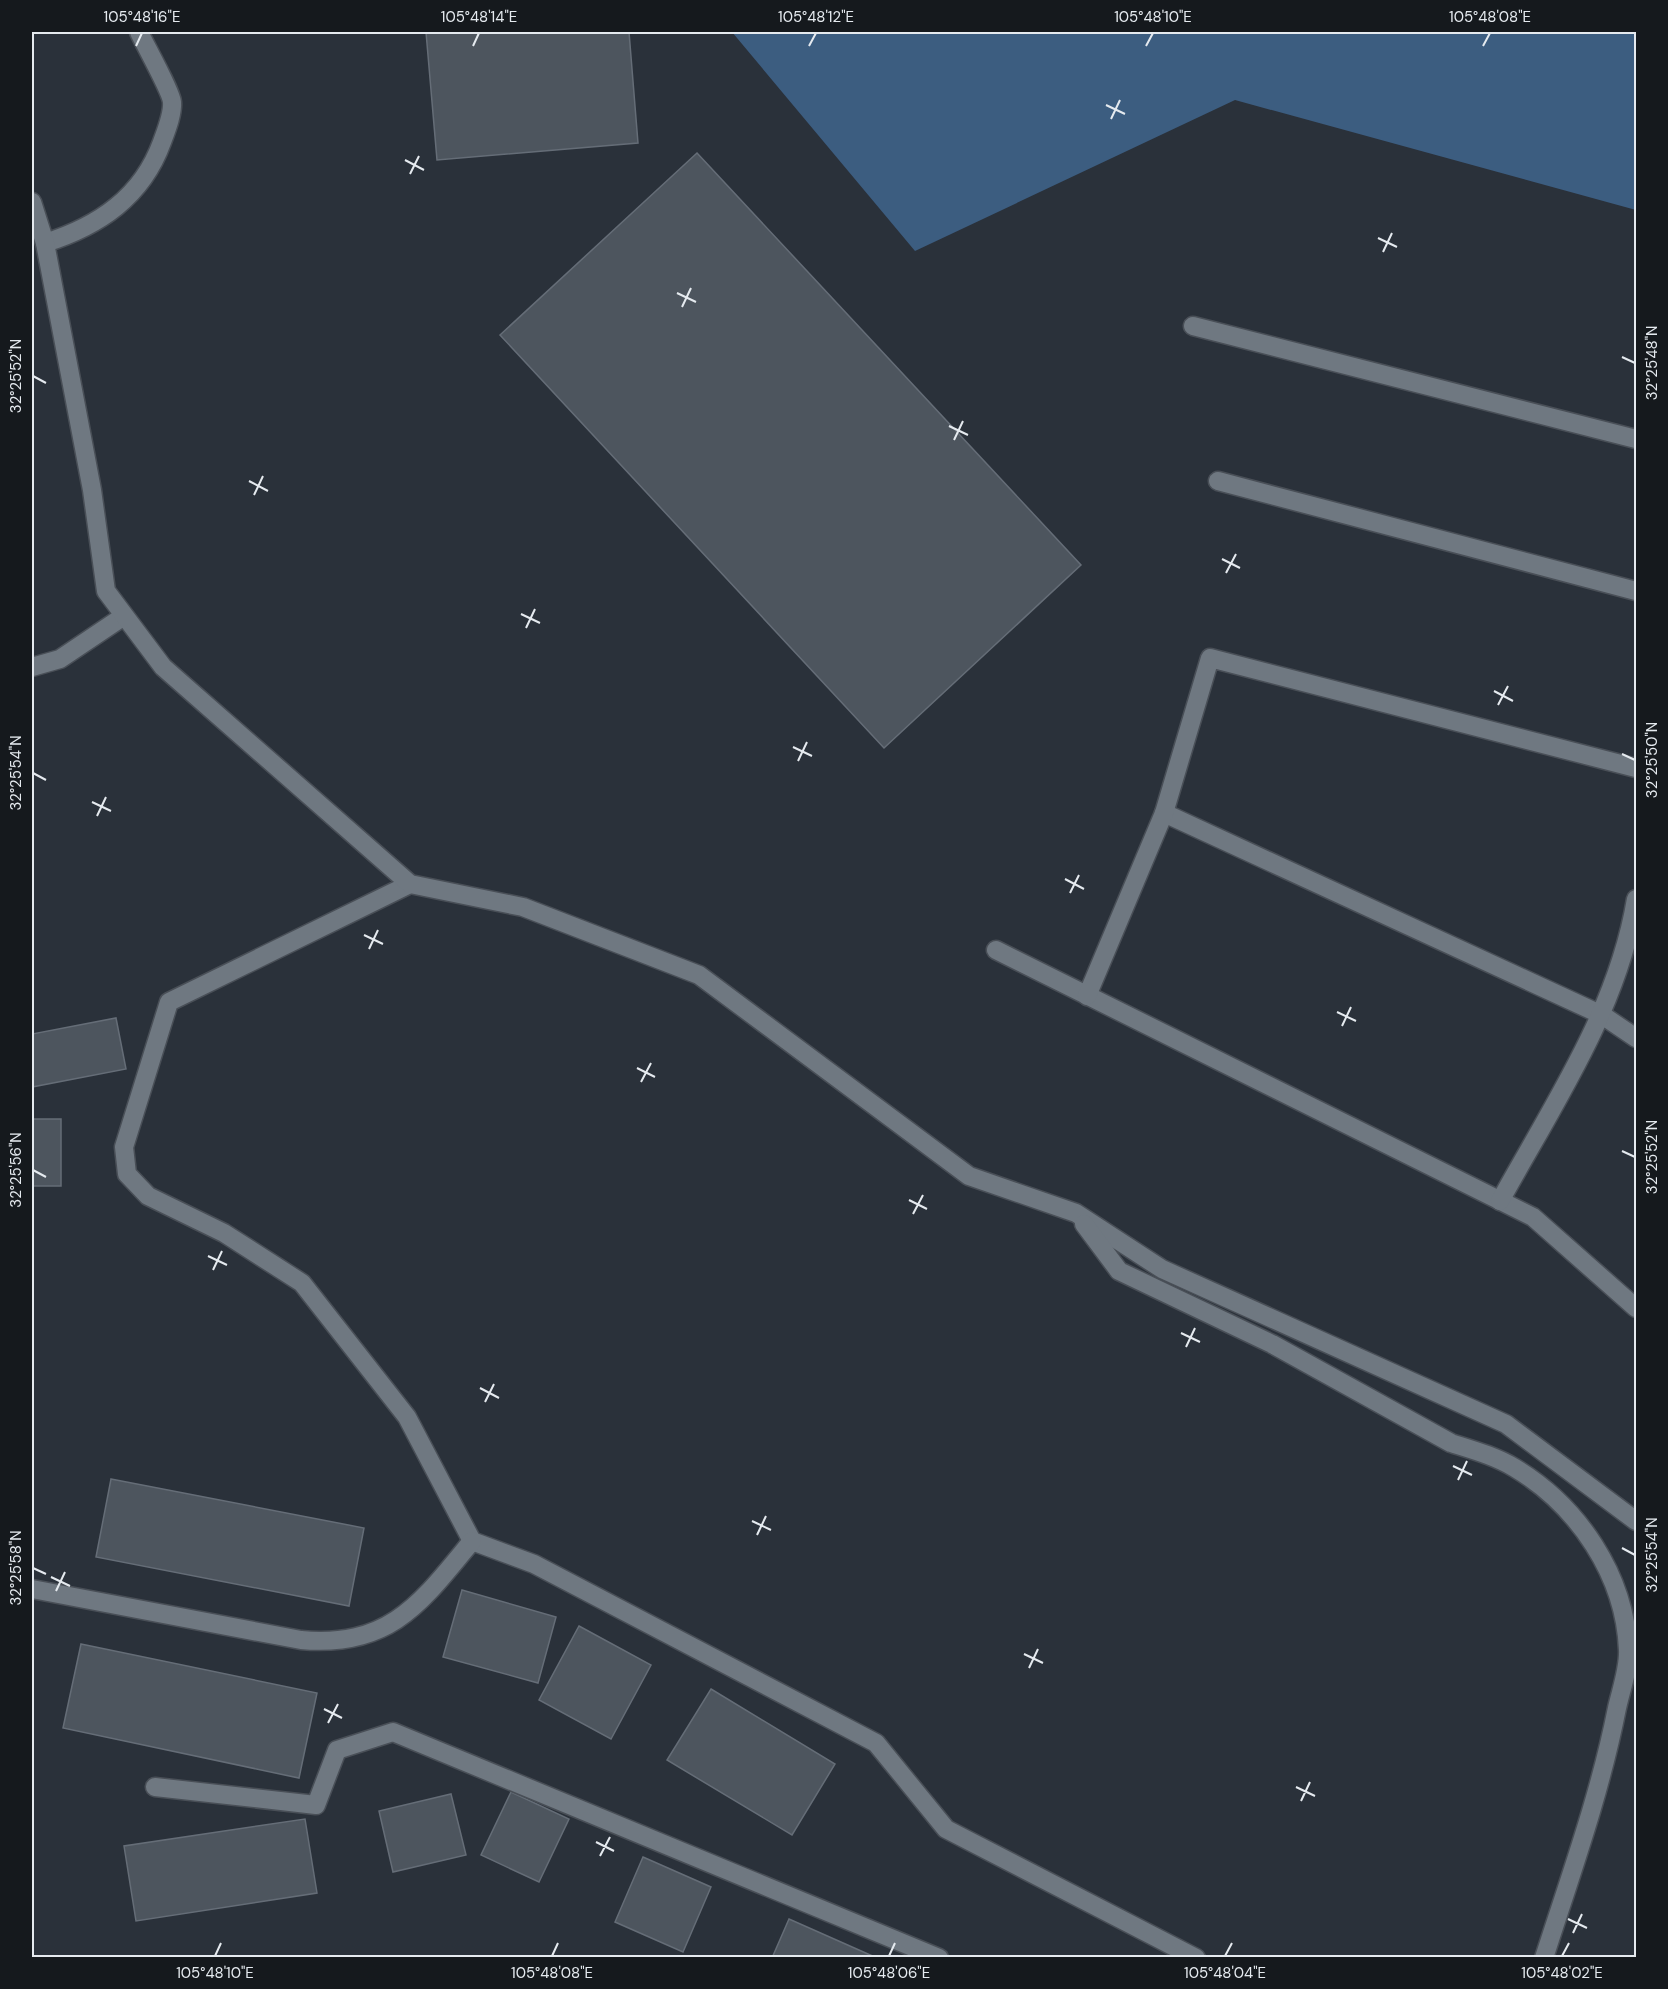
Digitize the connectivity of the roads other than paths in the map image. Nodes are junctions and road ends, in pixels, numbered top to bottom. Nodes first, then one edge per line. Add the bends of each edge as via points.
1 (139, 32) edge
2 (32, 202) edge
3 (45, 243) junction
4 (1193, 326) dead end
5 (1636, 439) edge
6 (1218, 481) dead end
7 (1636, 591) edge
8 (124, 616) junction
9 (32, 667) edge
10 (1636, 768) edge
11 (1164, 813) junction
12 (410, 884) junction
13 (1636, 901) edge
14 (996, 950) dead end
15 (1087, 996) junction
16 (1602, 1015) junction
17 (1636, 1038) edge
18 (1500, 1201) junction
19 (1076, 1213) junction
20 (1636, 1308) edge
21 (1636, 1521) edge
22 (472, 1541) junction
23 (32, 1589) edge
24 (155, 1787) dead end
25 (939, 1958) edge
26 (1196, 1958) edge
27 (1544, 1958) edge

1 - 3 street via 172,102 157,156 123,203 73,234
2 - 3 street
3 - 8 street via 92,490 106,591
4 - 5 street
6 - 7 street
8 - 9 street via 60,659
8 - 12 street via 163,667
10 - 11 street via 1210,658
11 - 15 street
11 - 16 street
12 - 19 street via 523,907 699,975 969,1176
12 - 22 street via 169,1002 124,1147 128,1174 148,1196 224,1233 302,1283 407,1417
13 - 16 street via 1631,932
14 - 15 street
15 - 18 street
16 - 17 street
16 - 18 street
18 - 20 street via 1533,1217
19 - 21 street via 1162,1269 1506,1424
19 - 27 street via 1119,1271 1272,1344 1451,1443 1513,1467 1566,1507 1603,1560 1625,1621 1629,1653 1604,1775
22 - 23 street via 417,1606 395,1622 347,1640 301,1640
22 - 26 street via 534,1564 876,1743 946,1829
24 - 25 street via 316,1805 337,1750 393,1732

